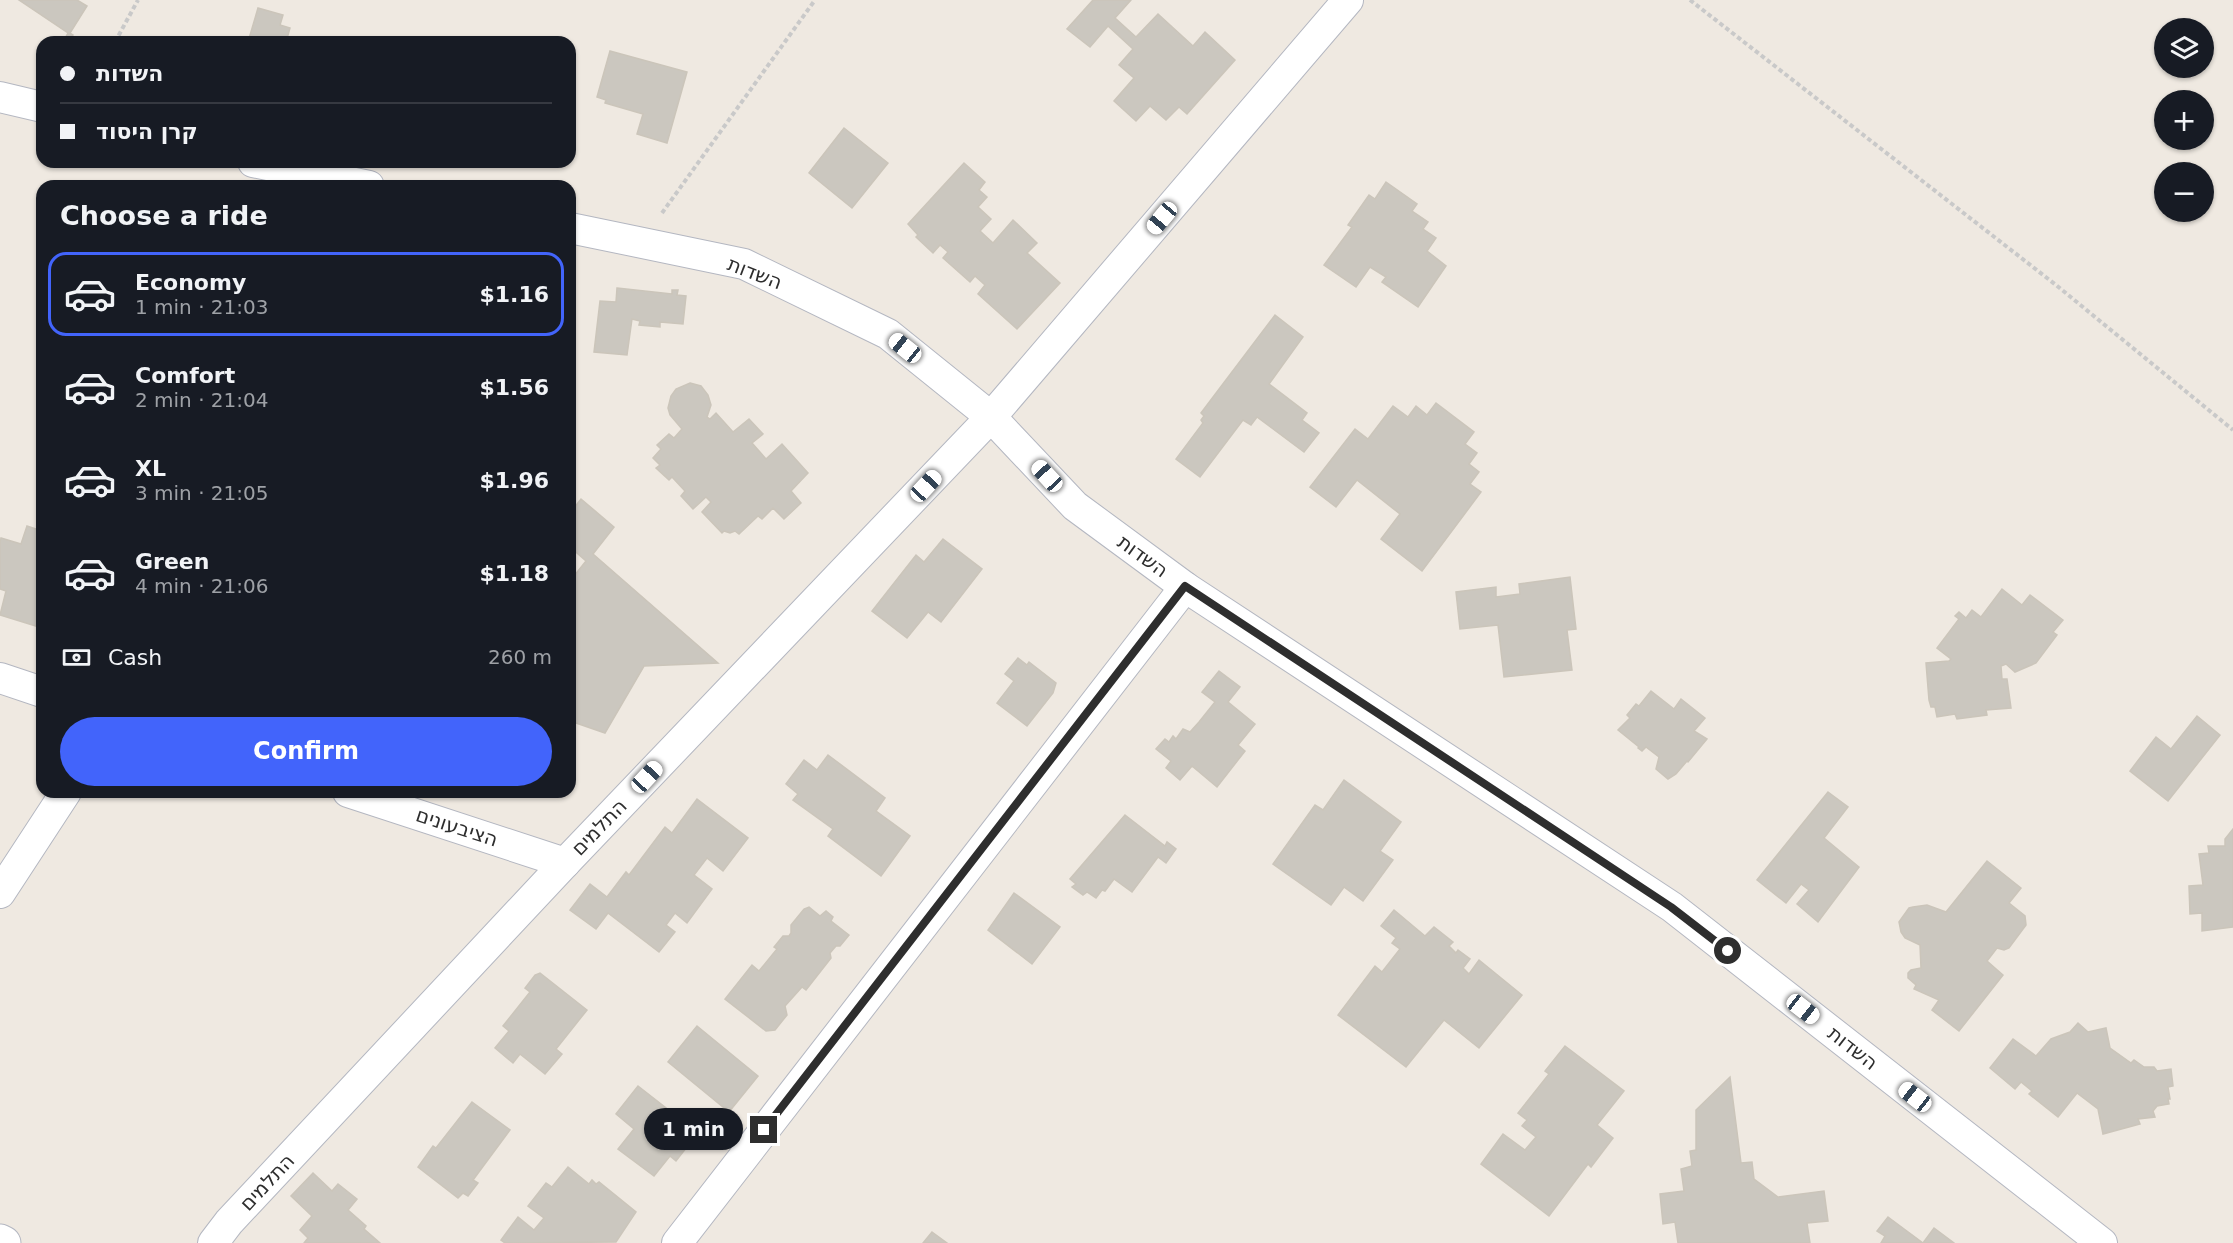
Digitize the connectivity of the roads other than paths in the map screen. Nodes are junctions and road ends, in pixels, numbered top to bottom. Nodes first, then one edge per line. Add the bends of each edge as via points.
1 (1348, 0) edge
2 (0, 97) edge
3 (36, 106) edge
4 (282, 168) edge
5 (340, 180) edge
6 (576, 229) edge
7 (991, 417) junction
8 (1185, 586) junction
9 (0, 678) edge
10 (36, 690) edge
11 (62, 798) edge
12 (366, 798) edge
13 (565, 863) junction
14 (0, 893) edge
15 (213, 1243) edge
16 (677, 1243) edge
17 (2103, 1243) edge

1 - 7 street, התלמים
2 - 3 street
4 - 5 street
6 - 7 street, השדות via 744,264 888,334
7 - 8 street, השדות via 1075,506
7 - 13 street, התלמים
8 - 16 street
8 - 17 street, השדות via 1671,907
9 - 10 street
11 - 14 street
12 - 13 street, הציבעונים
13 - 15 street, התלמים

